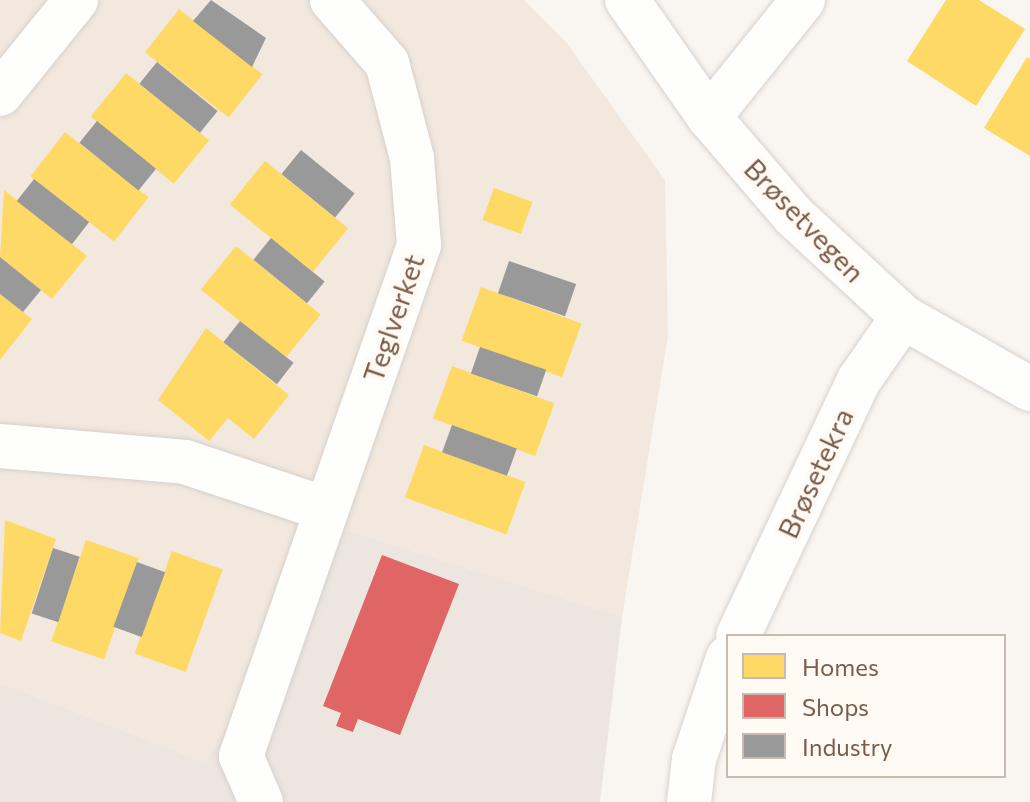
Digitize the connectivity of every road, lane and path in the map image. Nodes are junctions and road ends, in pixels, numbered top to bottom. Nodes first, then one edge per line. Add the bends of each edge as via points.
1 (76, 0) edge
2 (332, 0) edge
3 (627, 0) edge
4 (803, 0) edge
5 (0, 94) edge
6 (709, 117) junction
7 (903, 317) junction
8 (1030, 389) edge
9 (0, 446) edge
10 (326, 509) junction
11 (739, 634) edge
12 (726, 664) edge
13 (261, 802) edge
14 (689, 802) edge

1 - 5 street
2 - 10 street, Teglverket via 387,63 412,158 419,245
3 - 6 street, Brøsetvegen
4 - 6 street
6 - 7 street, Brøsetvegen via 794,216
7 - 8 street, Brøsetvegen
7 - 11 street, Brøsetekra via 859,380
9 - 10 street via 185,462
10 - 13 street, Teglverket via 241,756
12 - 14 street via 694,759

